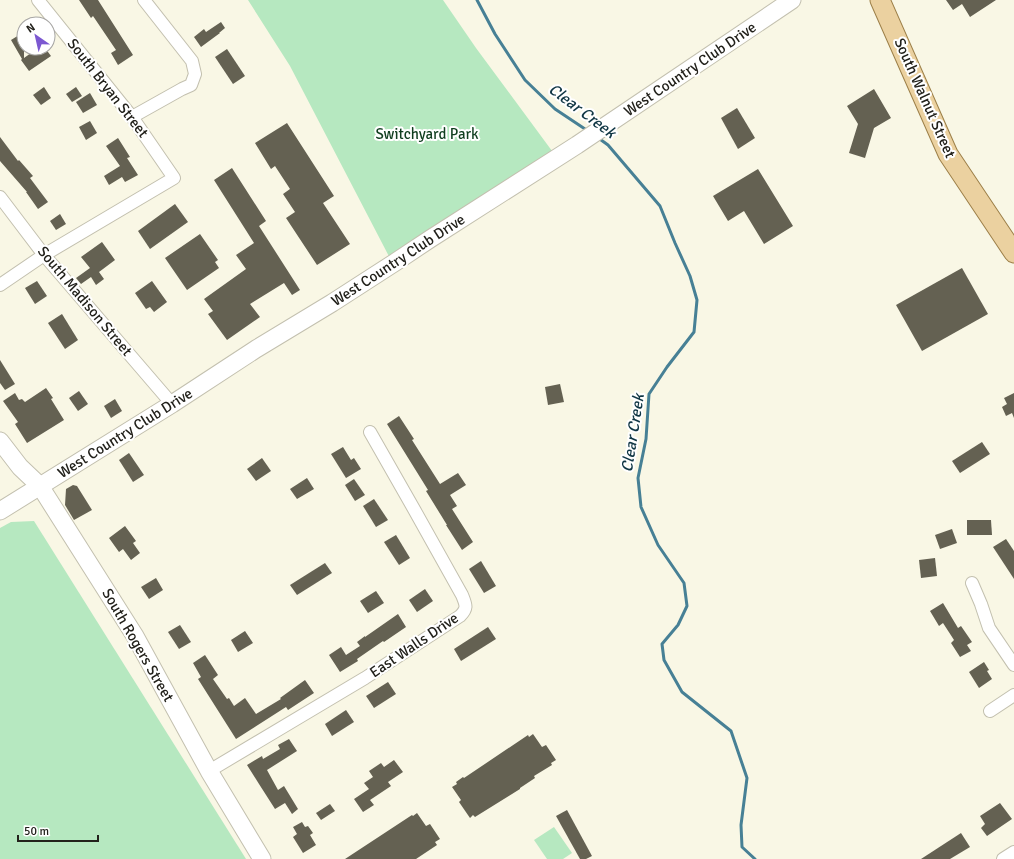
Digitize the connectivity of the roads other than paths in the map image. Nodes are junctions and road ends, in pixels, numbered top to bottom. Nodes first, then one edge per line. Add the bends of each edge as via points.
1 (38, 0) edge
2 (144, 0) edge
3 (792, 0) edge
4 (880, 0) edge
5 (132, 117) junction
6 (0, 197) edge
7 (1014, 253) edge
8 (44, 255) junction
9 (0, 285) edge
10 (172, 404) junction
11 (370, 432) dead end
12 (0, 441) edge
13 (40, 486) junction
14 (0, 511) edge
15 (972, 583) dead end
16 (1014, 665) edge
17 (1014, 695) edge
18 (990, 711) dead end
19 (209, 771) junction
20 (1014, 852) edge
21 (262, 859) edge
22 (1003, 859) edge

1 - 5 street, South Bryan Street
2 - 5 street via 192,61 195,74 191,85
3 - 10 main road, West Country Club Drive via 577,145
4 - 7 main road, South Walnut Street via 948,154
5 - 8 street, South Bryan Street via 174,178
6 - 8 street, South Madison Street
8 - 9 street
8 - 10 street, South Madison Street
10 - 13 main road, West Country Club Drive
11 - 19 street, East Walls Drive via 462,595 465,610 460,616 365,678
12 - 13 main road, South Rogers Street via 20,467
13 - 14 main road, West Country Club Drive
13 - 19 main road, South Rogers Street via 135,636
15 - 16 street via 989,628
17 - 18 street
19 - 21 main road, South Rogers Street
20 - 22 street

